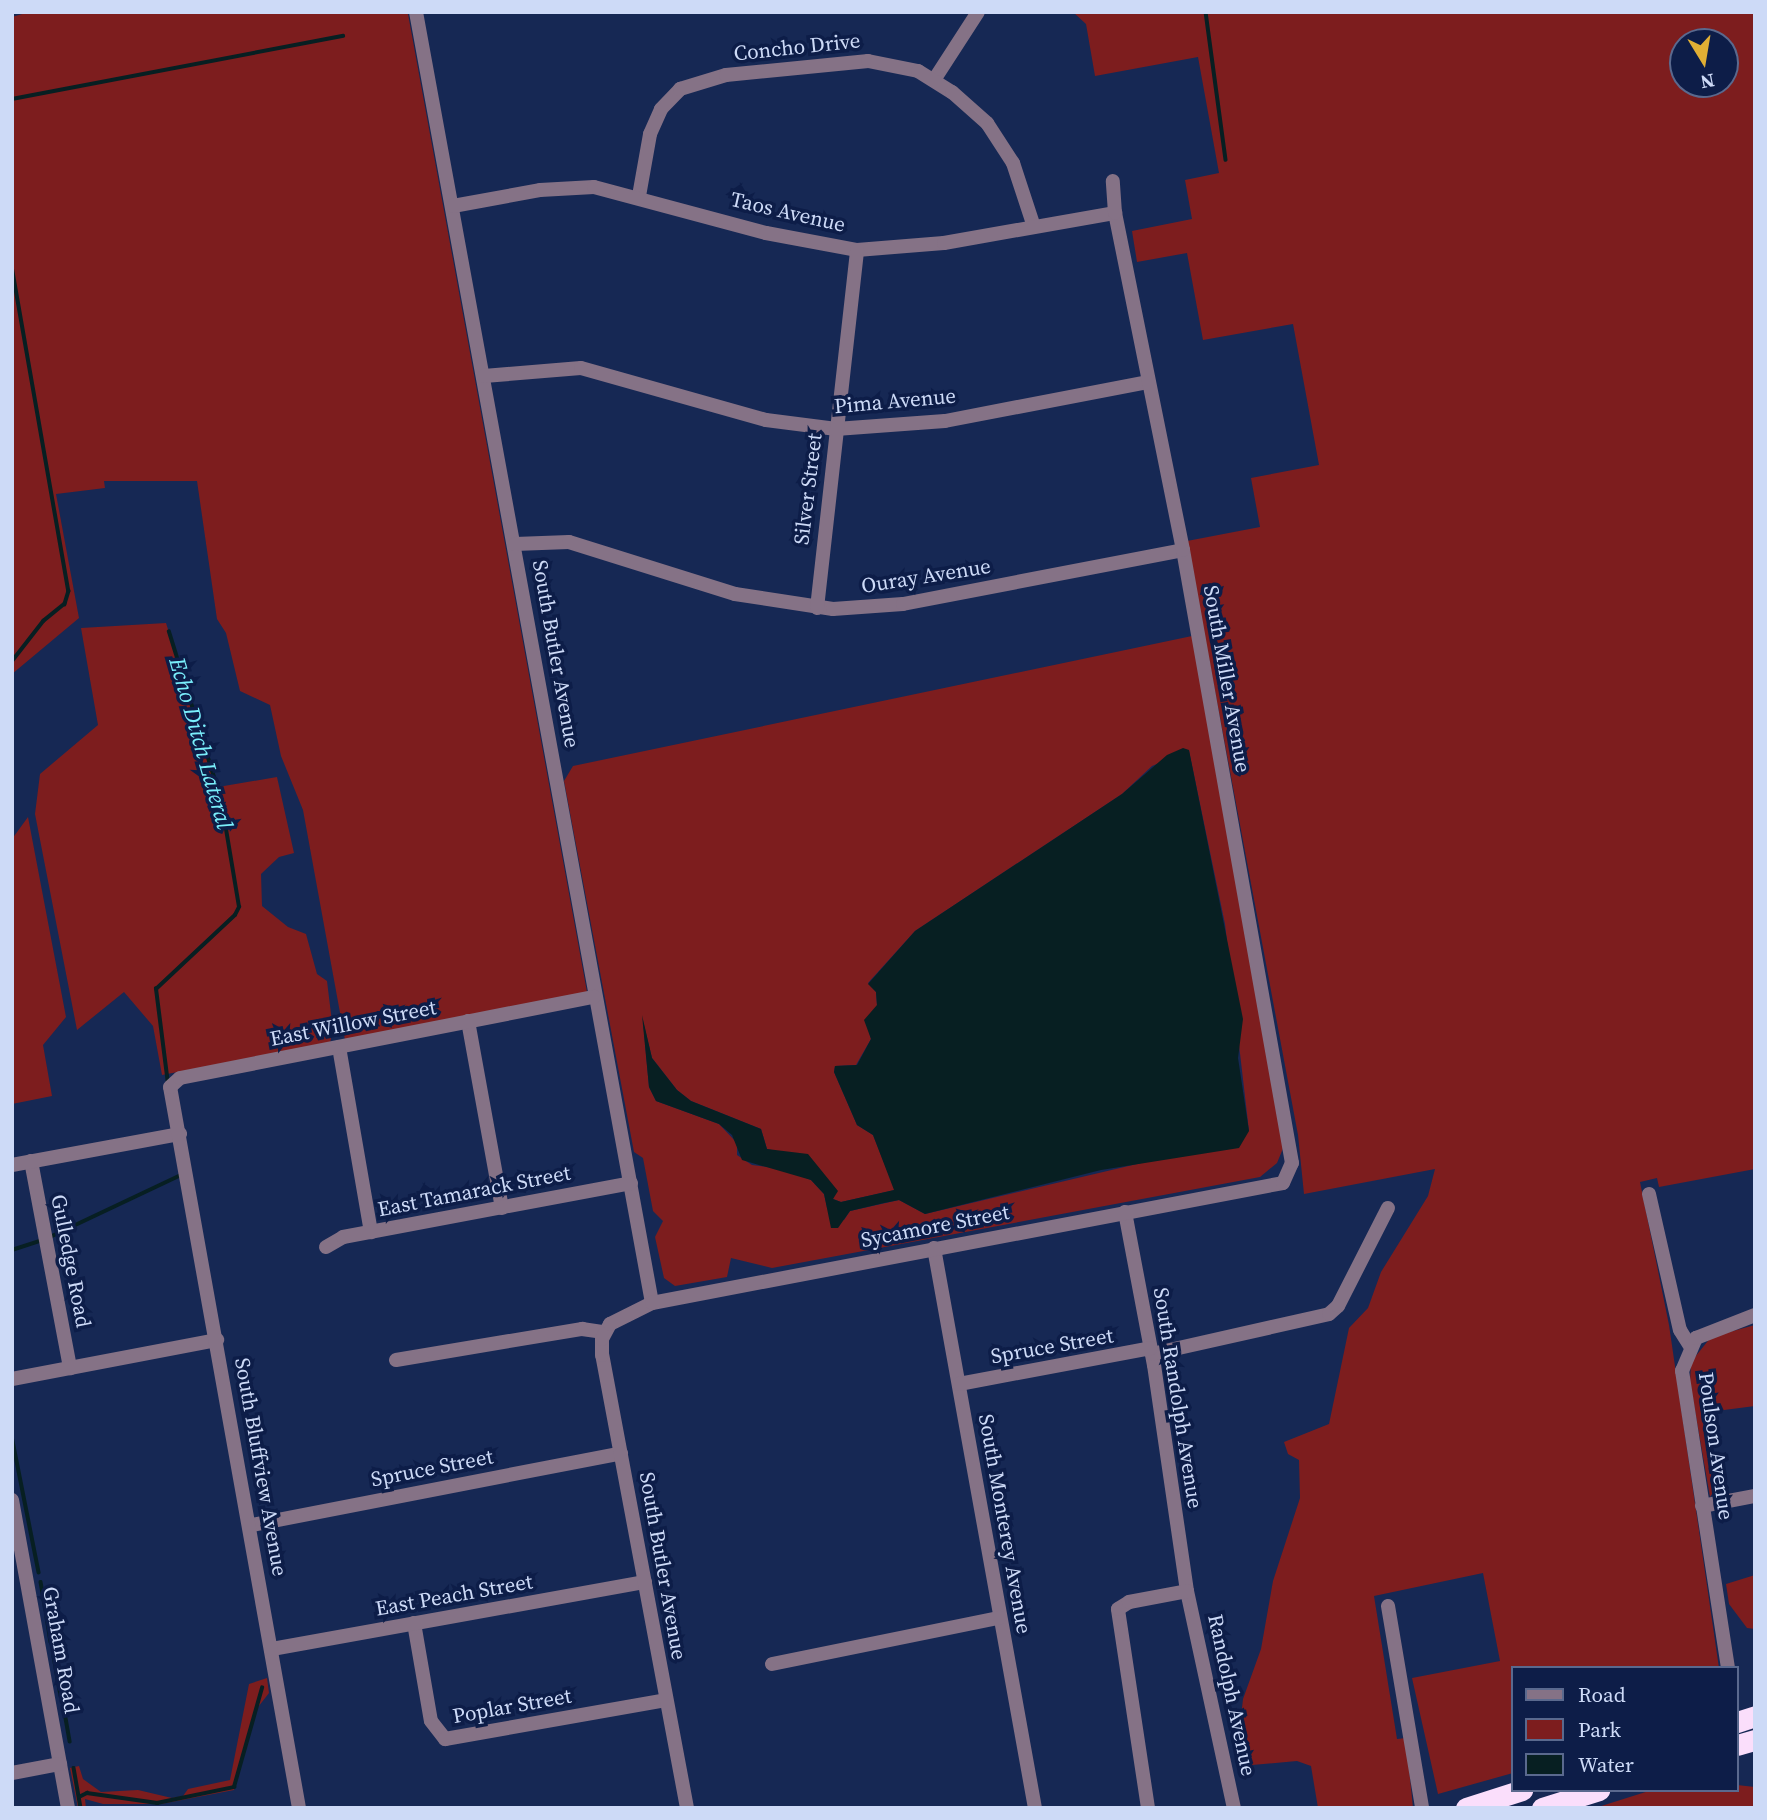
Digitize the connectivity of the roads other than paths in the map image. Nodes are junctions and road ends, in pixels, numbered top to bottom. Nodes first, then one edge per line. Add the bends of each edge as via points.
1 (416, 12) edge
2 (978, 12) edge
3 (934, 80) junction
4 (1113, 181) dead end
5 (639, 196) junction
6 (453, 206) junction
7 (1115, 213) junction
8 (1034, 227) junction
9 (857, 250) junction
10 (484, 376) junction
11 (1147, 382) junction
12 (836, 429) junction
13 (515, 544) junction
14 (1183, 550) junction
15 (817, 608) junction
16 (594, 997) junction
17 (468, 1021) junction
18 (339, 1047) junction
19 (180, 1133) junction
20 (31, 1161) junction
21 (12, 1165) edge
22 (631, 1182) junction
23 (1283, 1183) joint
24 (1649, 1194) dead end
25 (502, 1208) junction
26 (1388, 1208) dead end
27 (1125, 1212) junction
28 (371, 1232) junction
29 (326, 1247) dead end
30 (934, 1248) junction
31 (652, 1303) junction
32 (1755, 1315) edge
33 (604, 1332) junction
34 (217, 1339) junction
35 (1690, 1346) junction
36 (1152, 1351) junction
37 (396, 1360) dead end
38 (70, 1368) junction
39 (12, 1379) edge
40 (960, 1384) junction
41 (621, 1453) junction
42 (1755, 1496) edge
43 (12, 1500) edge
44 (1702, 1506) junction
45 (252, 1525) junction
46 (645, 1583) junction
47 (1187, 1591) junction
48 (1388, 1606) dead end
49 (999, 1618) junction
50 (414, 1623) junction
51 (272, 1649) junction
52 (772, 1664) dead end
53 (1728, 1666) edge
54 (666, 1700) junction
55 (1755, 1716) edge
56 (1741, 1736) edge
57 (60, 1764) junction
58 (12, 1773) edge
59 (1516, 1792) edge
60 (1593, 1792) edge
61 (68, 1808) edge
62 (299, 1808) edge
63 (687, 1808) edge
64 (1035, 1808) edge
65 (1148, 1808) edge
66 (1234, 1808) edge
67 (1422, 1808) edge
68 (1466, 1808) edge
69 (1542, 1808) edge

1 - 6 street, South Butler Avenue
2 - 3 street
3 - 5 street, Concho Drive via 905,66 868,61 696,82 669,97 661,109 646,149
3 - 8 street, Concho Drive via 996,133 1022,185
4 - 7 street, South Miller Avenue
5 - 6 street, Taos Avenue via 568,187
5 - 9 street, Taos Avenue via 766,233
6 - 10 street, South Butler Avenue
7 - 8 street, Taos Avenue
7 - 11 street, South Miller Avenue
8 - 9 street, Taos Avenue via 944,243
9 - 12 street, Silver Street
10 - 12 street, Pima Avenue via 581,368 766,420
10 - 13 street, South Butler Avenue
11 - 12 street, Pima Avenue via 945,421
11 - 14 street, South Miller Avenue
12 - 15 street, Silver Street
13 - 15 street, Ouray Avenue via 580,544 735,594
13 - 16 street, South Butler Avenue
14 - 15 street, Ouray Avenue via 884,608
14 - 23 street, South Miller Avenue via 1291,1137 1292,1163
16 - 17 street, East Willow Street
16 - 22 street, South Butler Avenue
17 - 18 street, East Willow Street
17 - 25 street
18 - 19 street, East Willow Street via 176,1080 171,1093
18 - 28 street
19 - 20 street
19 - 34 street, South Bluffview Avenue
20 - 21 street
20 - 38 street, Gulledge Road
22 - 25 street, East Tamarack Street
22 - 31 street, South Butler Avenue
23 - 27 street, Sycamore Street
24 - 35 street, Poulson Avenue via 1680,1330
25 - 28 street, East Tamarack Street
26 - 36 street, Spruce Street via 1338,1307 1316,1320
27 - 30 street, Sycamore Street
27 - 36 street, South Randolph Avenue
28 - 29 street, East Tamarack Street
30 - 31 street, Sycamore Street
30 - 40 street, South Monterey Avenue
31 - 33 street, Sycamore Street via 621,1315
32 - 35 street via 1703,1333
33 - 37 street via 587,1328
33 - 41 street, South Butler Avenue via 603,1355
34 - 38 street
34 - 45 street, South Bluffview Avenue
35 - 44 street, Poulson Avenue via 1683,1384
36 - 40 street, Spruce Street
36 - 47 street, South Randolph Avenue
38 - 39 street
40 - 49 street, South Monterey Avenue
41 - 45 street, Spruce Street
41 - 46 street, South Butler Avenue
42 - 44 street
43 - 57 street, Graham Road
44 - 53 street, Poulson Avenue
45 - 51 street, South Bluffview Avenue
46 - 50 street, East Peach Street
46 - 54 street, South Butler Avenue
47 - 65 street via 1129,1602 1118,1609
47 - 66 street, Randolph Avenue
48 - 67 street
49 - 52 street
49 - 64 street, South Monterey Avenue
50 - 51 street, East Peach Street
50 - 54 street, Poplar Street via 432,1721 445,1739
51 - 62 street, South Bluffview Avenue
54 - 63 street, South Butler Avenue
55 - 56 highway
57 - 58 street
57 - 61 street, Graham Road
59 - 68 highway
60 - 69 highway

